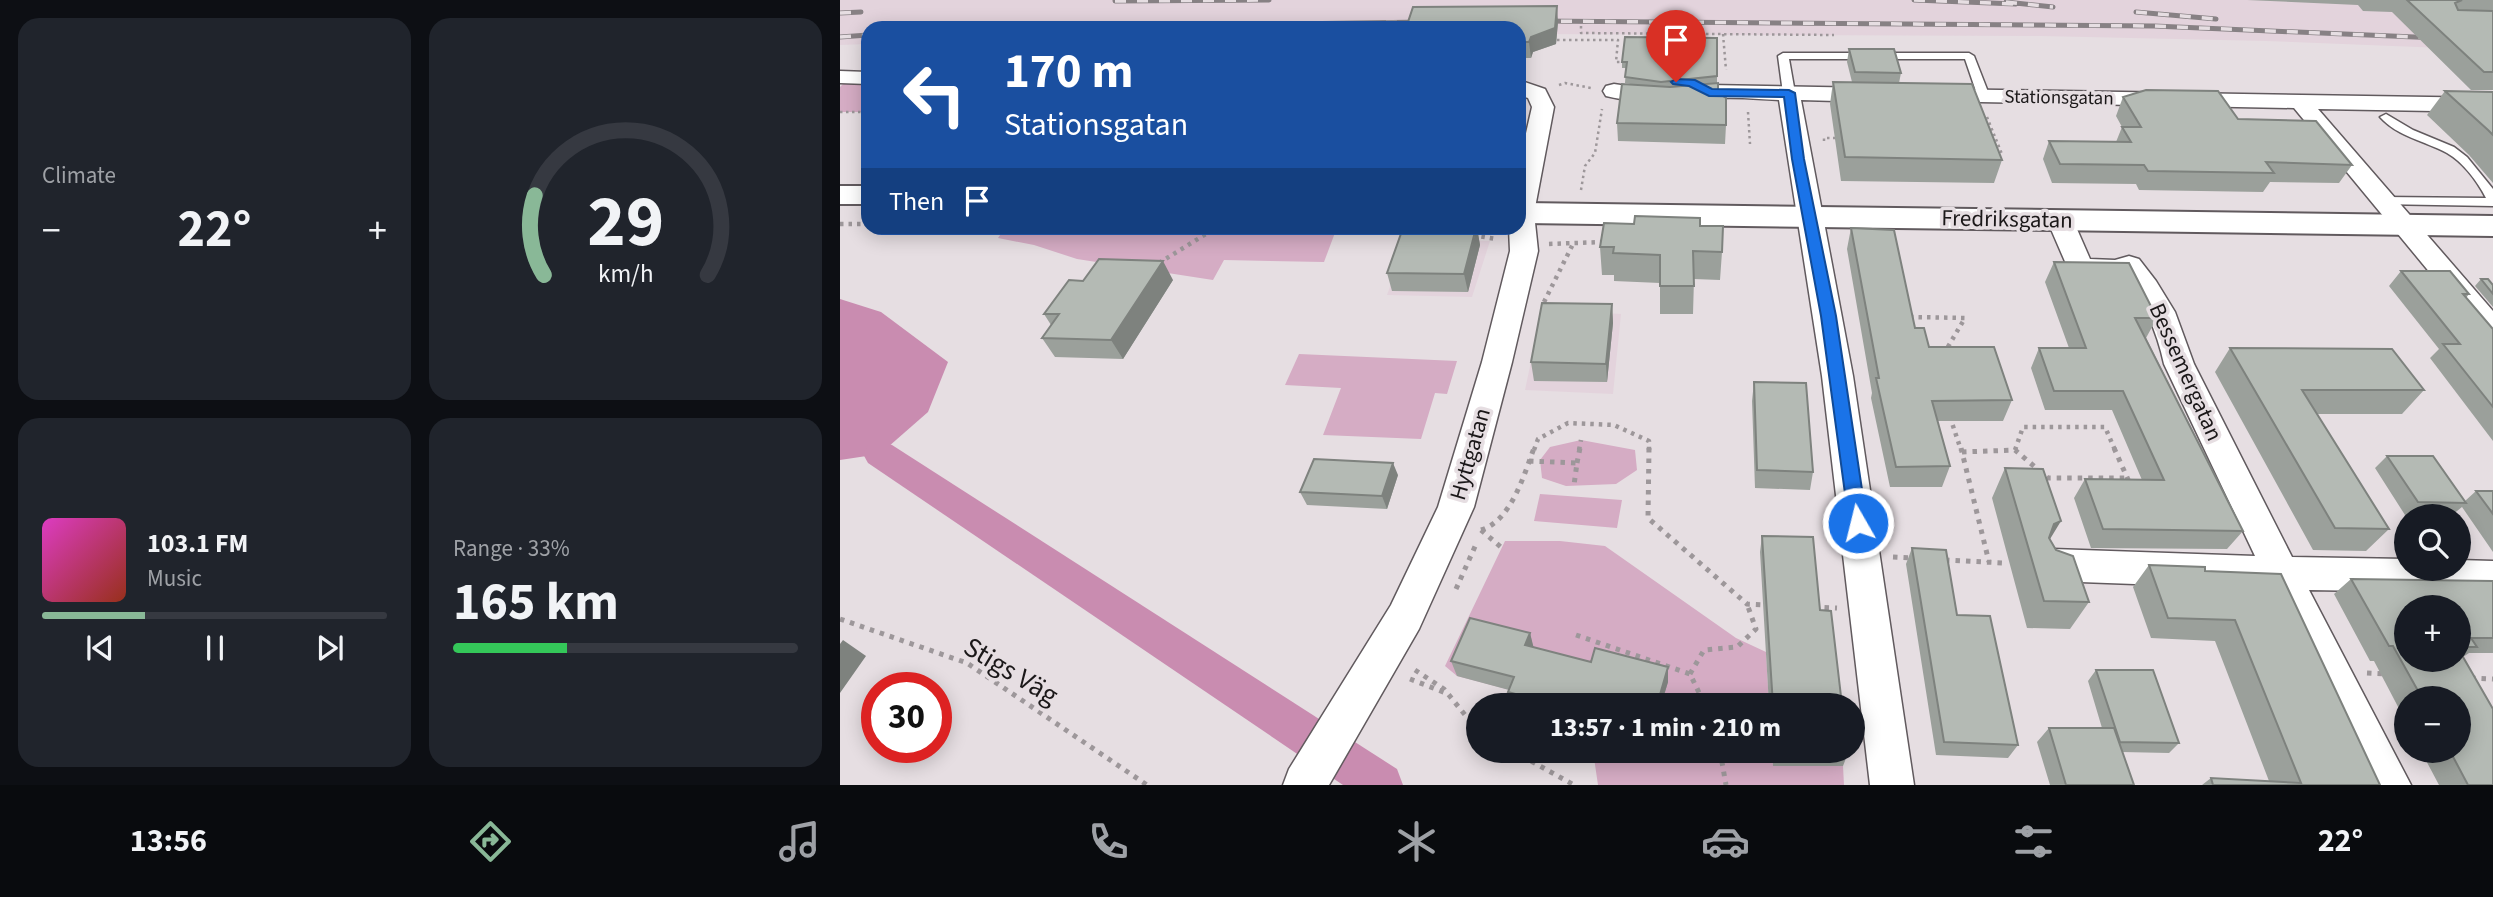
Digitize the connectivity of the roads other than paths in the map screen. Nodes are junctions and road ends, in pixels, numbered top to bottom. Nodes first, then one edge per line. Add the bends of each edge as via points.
1 (1718, 85) edge
2 (1528, 91) edge
3 (1789, 93) junction
4 (2300, 102) junction
5 (1985, 106) junction
6 (2493, 106) edge
7 (2386, 117) dead end
8 (2466, 148) dead end
9 (2452, 151) junction
10 (1526, 186) edge
11 (840, 195) edge
12 (861, 195) edge
13 (2383, 201) junction
14 (2493, 201) edge
15 (1526, 205) edge
16 (840, 213) edge
17 (861, 213) edge
18 (1810, 216) junction
19 (2060, 220) junction
20 (2404, 225) junction
21 (2493, 226) edge
22 (1523, 235) edge
23 (2493, 330) edge
24 (2053, 565) edge
25 (2281, 573) junction
26 (2493, 577) edge
27 (1306, 785) edge
28 (1892, 785) edge
29 (2389, 785) edge

1 - 3 street, Stationsgatan
2 - 10 street, Hyttgatan via 1543,107
3 - 5 street, Stationsgatan via 1900,95
3 - 5 lane via 1783,56 1969,57
3 - 18 street
4 - 5 street, Stationsgatan
4 - 6 street, Stationsgatan
4 - 13 street
7 - 9 lane via 2398,128
8 - 9 lane
9 - 14 lane via 2487,187
11 - 12 street
13 - 14 lane
13 - 20 street
15 - 18 street, Fredriksgatan
16 - 17 street
18 - 19 street, Fredriksgatan
18 - 28 street via 1829,316
19 - 20 street, Fredriksgatan
19 - 25 street, Bessemergatan via 2080,267 2129,265 2147,286 2174,340 2179,364
20 - 21 street, Fredriksgatan
20 - 23 street
22 - 27 street, Hyttgatan via 1524,251 1497,362 1456,507 1405,617
24 - 25 street
25 - 26 street
25 - 29 street, Bessemergatan

